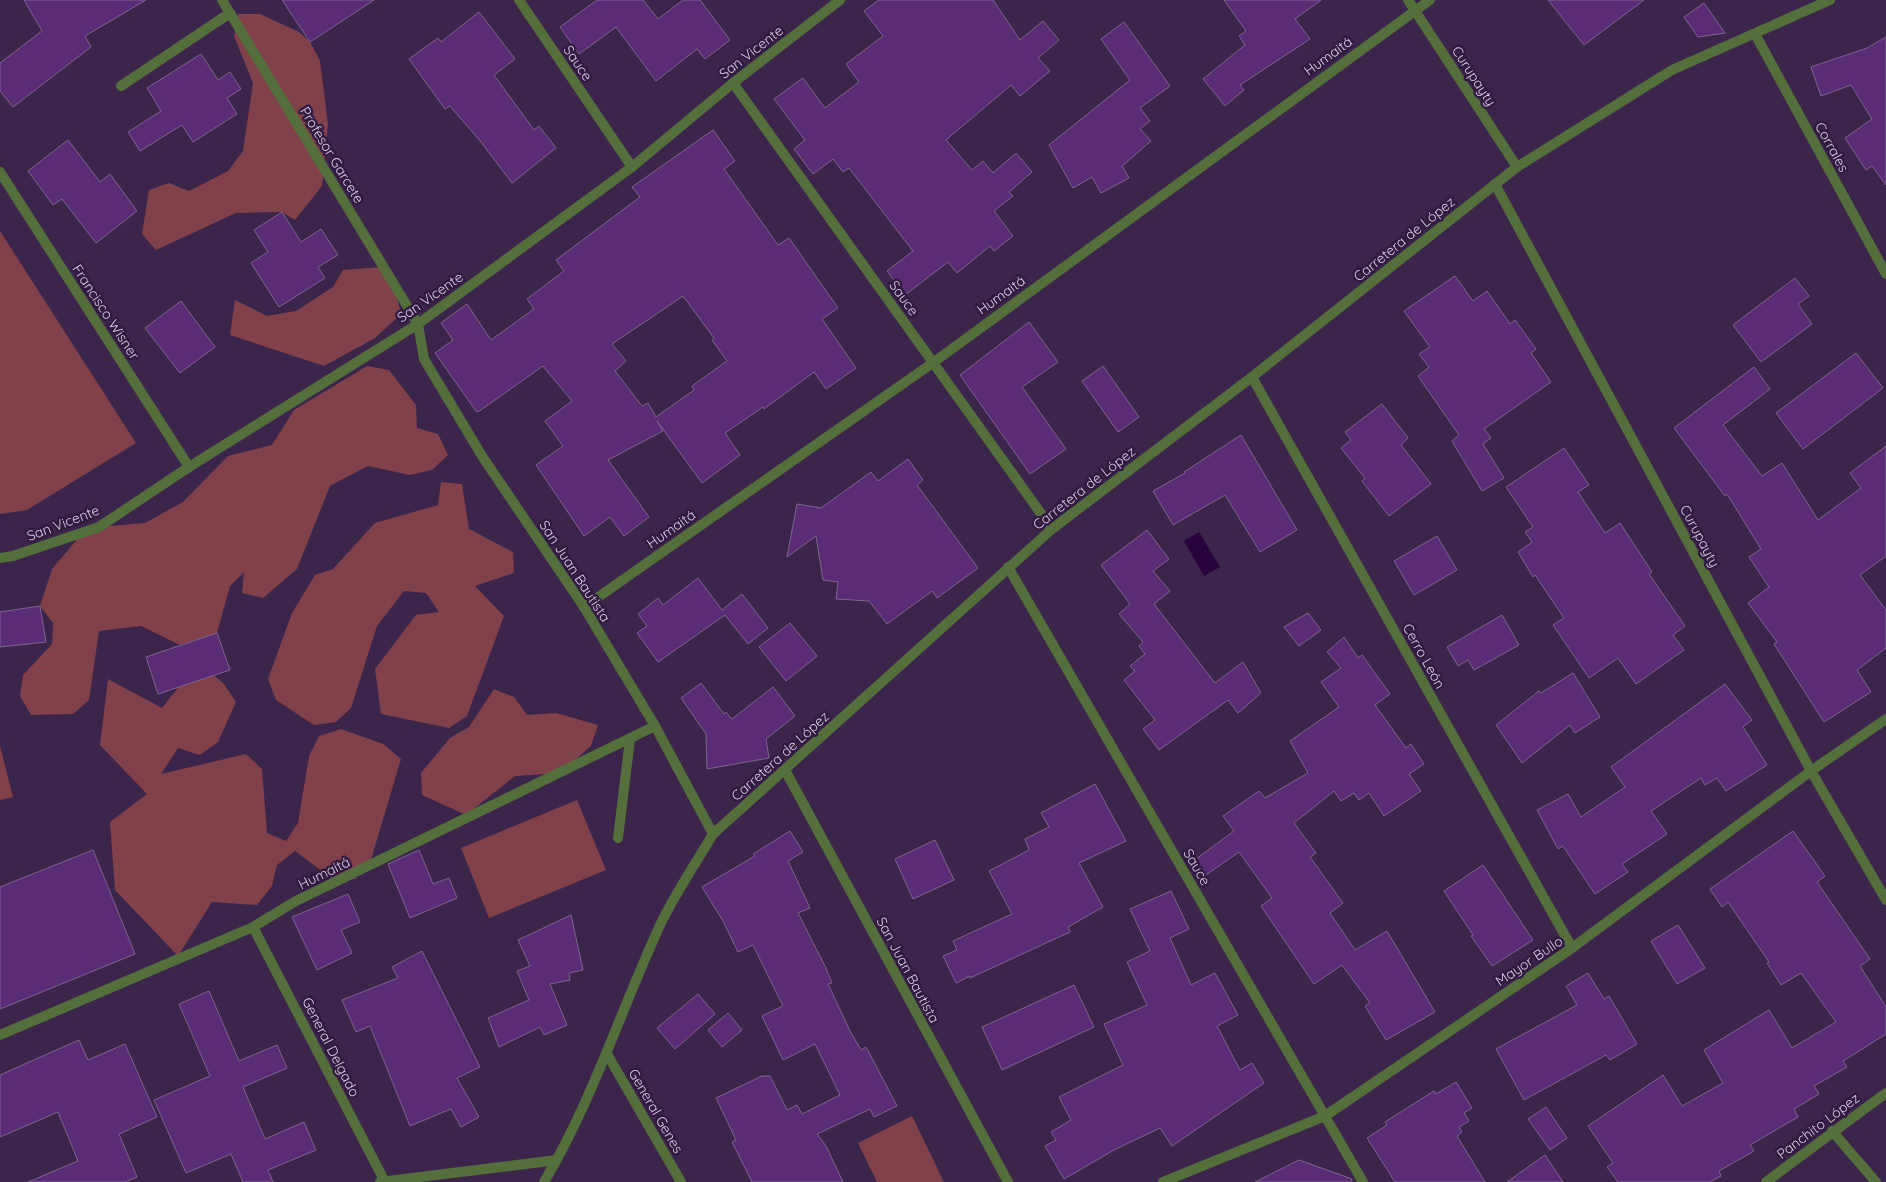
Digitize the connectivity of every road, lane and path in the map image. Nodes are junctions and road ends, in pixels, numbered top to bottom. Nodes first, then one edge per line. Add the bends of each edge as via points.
1 (222, 0) edge
2 (519, 0) edge
3 (840, 0) edge
4 (1408, 0) edge
5 (1430, 0) edge
6 (1830, 0) edge
7 (1416, 10) junction
8 (230, 13) junction
9 (1755, 34) junction
10 (733, 83) junction
11 (121, 86) dead end
12 (1517, 166) junction
13 (632, 167) junction
14 (0, 172) edge
15 (1495, 184) junction
16 (1886, 274) edge
17 (418, 324) junction
18 (934, 362) junction
19 (1252, 377) junction
20 (189, 468) junction
21 (1052, 529) junction
22 (0, 558) edge
23 (1008, 567) junction
24 (584, 607) junction
25 (1886, 719) edge
26 (655, 726) junction
27 (630, 739) junction
28 (785, 770) junction
29 (1811, 771) junction
30 (712, 834) junction
31 (618, 838) dead end
32 (1886, 900) edge
33 (253, 927) junction
34 (1572, 948) junction
35 (0, 1035) edge
36 (607, 1054) junction
37 (1886, 1093) edge
38 (1325, 1116) junction
39 (1832, 1131) junction
40 (557, 1160) junction
41 (381, 1181) edge
42 (544, 1182) edge
43 (681, 1182) edge
44 (1008, 1182) edge
45 (1163, 1182) edge
46 (1363, 1182) edge
47 (1766, 1182) edge
48 (1876, 1182) edge

1 - 8 street, Profesor Garcete
2 - 13 street, Sauce
3 - 10 street, San Vicente
4 - 7 street, Curupayty
5 - 7 street, Humaitá
6 - 9 street, Carretera de López
7 - 12 street, Curupayty
7 - 18 street, Humaitá
8 - 11 street
8 - 17 street, Profesor Garcete
9 - 12 street, Carretera de López via 1672,70
9 - 16 street, Corrales
10 - 13 street, San Vicente
10 - 18 street, Sauce
12 - 15 street, Carretera de López
13 - 17 street, San Vicente
14 - 20 street, Francisco Wisner
15 - 19 street, Carretera de López
15 - 29 street, Curupayty
17 - 20 street, San Vicente
17 - 24 street, San Juan Bautista via 424,360 482,456
18 - 21 street, Sauce
18 - 24 street, Humaitá
19 - 21 street, Carretera de López
19 - 34 street, Cerro León
20 - 22 street, San Vicente via 99,527
21 - 23 street, Carretera de López
23 - 28 street, Carretera de López
23 - 38 street, Sauce
24 - 26 street, San Juan Bautista
25 - 29 street, Mayor Bullo
26 - 27 street, Humaitá
26 - 30 street, San Juan Bautista
27 - 31 street
27 - 33 street, Humaitá via 296,901
28 - 30 street, Carretera de López
28 - 44 street, San Juan Bautista
29 - 32 street, Curupayty
29 - 34 street, Mayor Bullo
30 - 36 street, Carretera de López via 662,922
33 - 35 street, Humaitá
33 - 41 street, General Delgado
34 - 38 street, Mayor Bullo
36 - 40 street, Carretera de López
36 - 43 street, General Genes
37 - 39 street, Panchito López
38 - 45 street, Mayor Bullo
38 - 46 street, Sauce
39 - 47 street, Panchito López
39 - 48 street
40 - 41 street
40 - 42 street, Carretera de López

